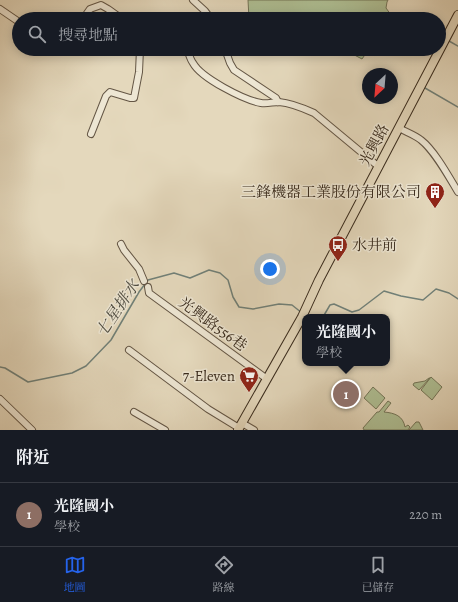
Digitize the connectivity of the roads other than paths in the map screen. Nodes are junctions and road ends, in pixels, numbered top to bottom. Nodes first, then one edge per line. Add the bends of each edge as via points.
1 (193, 0) edge
2 (0, 9) edge
3 (88, 12) edge
4 (112, 12) edge
5 (206, 12) edge
6 (458, 14) edge
7 (12, 17) edge
8 (446, 37) edge
9 (140, 56) edge
10 (190, 56) edge
11 (228, 56) edge
12 (436, 56) edge
13 (278, 102) junction
14 (399, 128) junction
15 (91, 134) dead end
16 (378, 167) junction
17 (458, 179) edge
18 (452, 182) junction
19 (458, 192) edge
20 (121, 244) dead end
21 (144, 281) dead end
22 (148, 287) dead end
23 (303, 314) edge
24 (302, 316) edge
25 (129, 350) dead end
26 (266, 379) junction
27 (0, 398) edge
28 (134, 412) dead end
29 (239, 427) edge
30 (32, 430) edge
31 (164, 430) edge
32 (254, 430) edge

1 - 5 street
2 - 7 street
3 - 4 street via 101,5
6 - 8 main road, 光興路
9 - 15 street via 134,98 108,92
10 - 13 street via 193,64 212,81 262,104
11 - 13 street via 234,70 276,98
12 - 14 main road, 光興路
13 - 16 street via 302,107 314,113
14 - 16 main road, 光興路
14 - 18 street via 424,142
16 - 23 main road, 光興路
17 - 18 street
18 - 19 street
20 - 21 street via 139,269
22 - 26 street, 光興路556巷 via 149,293
24 - 26 main road, 光興路
25 - 29 street via 208,409
26 - 29 main road, 光興路
27 - 30 street
28 - 31 street
29 - 32 street

